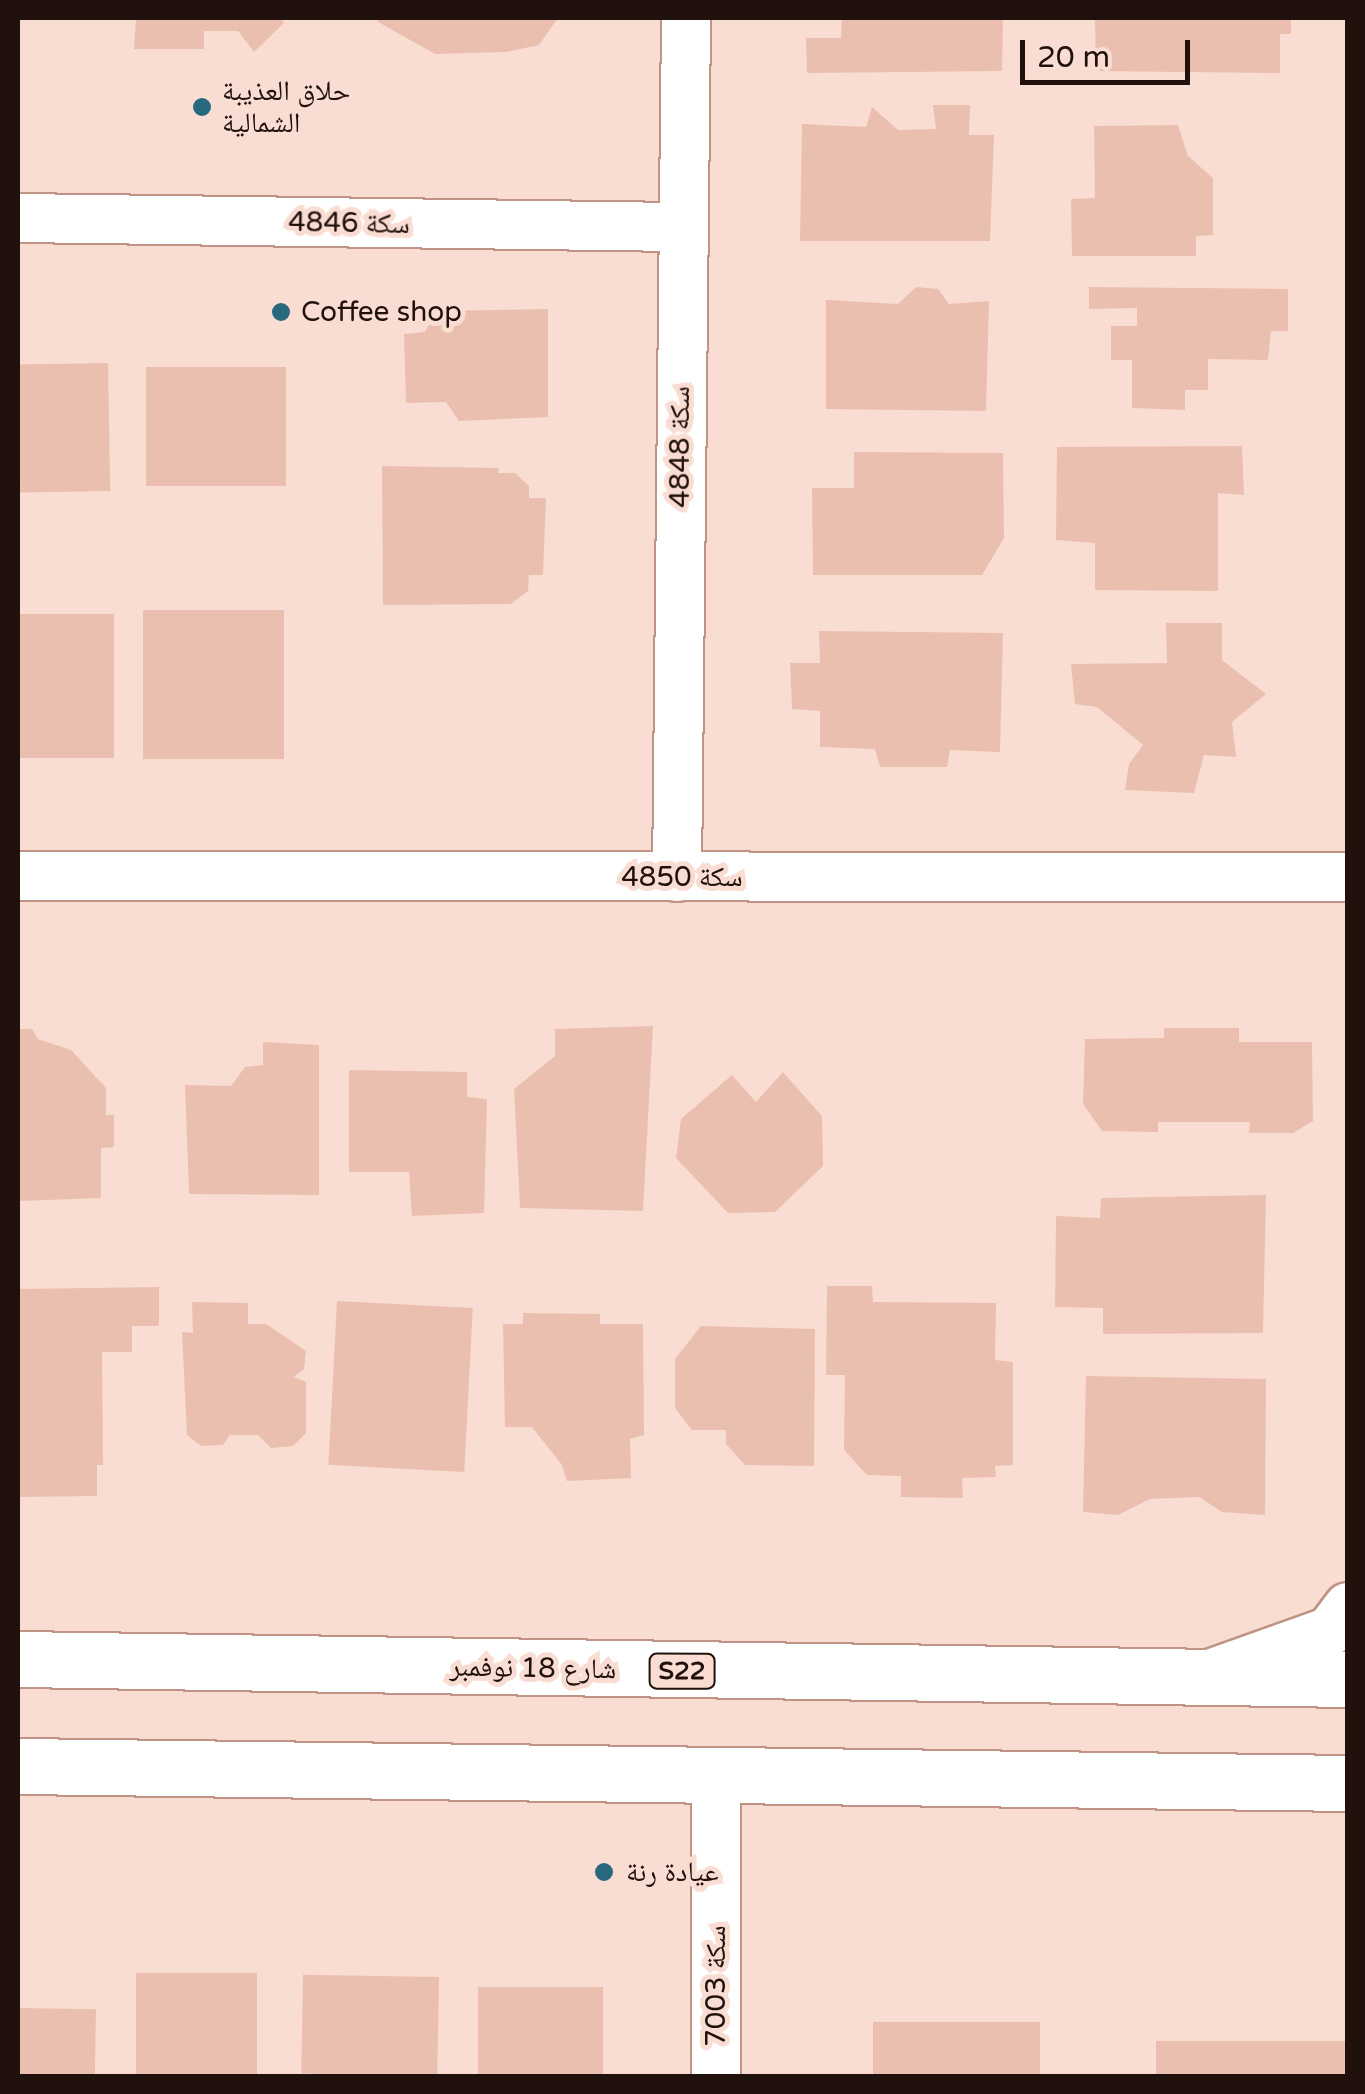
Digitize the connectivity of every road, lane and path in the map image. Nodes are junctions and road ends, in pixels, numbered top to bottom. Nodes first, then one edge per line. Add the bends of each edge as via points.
1 (686, 18) edge
2 (18, 218) edge
3 (682, 228) junction
4 (18, 876) edge
5 (677, 878) junction
6 (1348, 878) edge
7 (1348, 1607) edge
8 (18, 1659) edge
9 (1194, 1679) junction
10 (1348, 1679) edge
11 (18, 1766) edge
12 (716, 1775) junction
13 (1348, 1783) edge
14 (716, 2076) edge

1 - 3 street, سكة 4848
2 - 3 street, سكة 4846
3 - 5 street, سكة 4848
4 - 5 street, سكة 4850
5 - 6 street, سكة 4850
7 - 9 street via 1330,1630
8 - 9 main road, شارع 18 نوفمبر / S22
9 - 10 main road, شارع 18 نوفمبر / S22
11 - 12 main road
12 - 13 main road
12 - 14 street, سكة 7003

